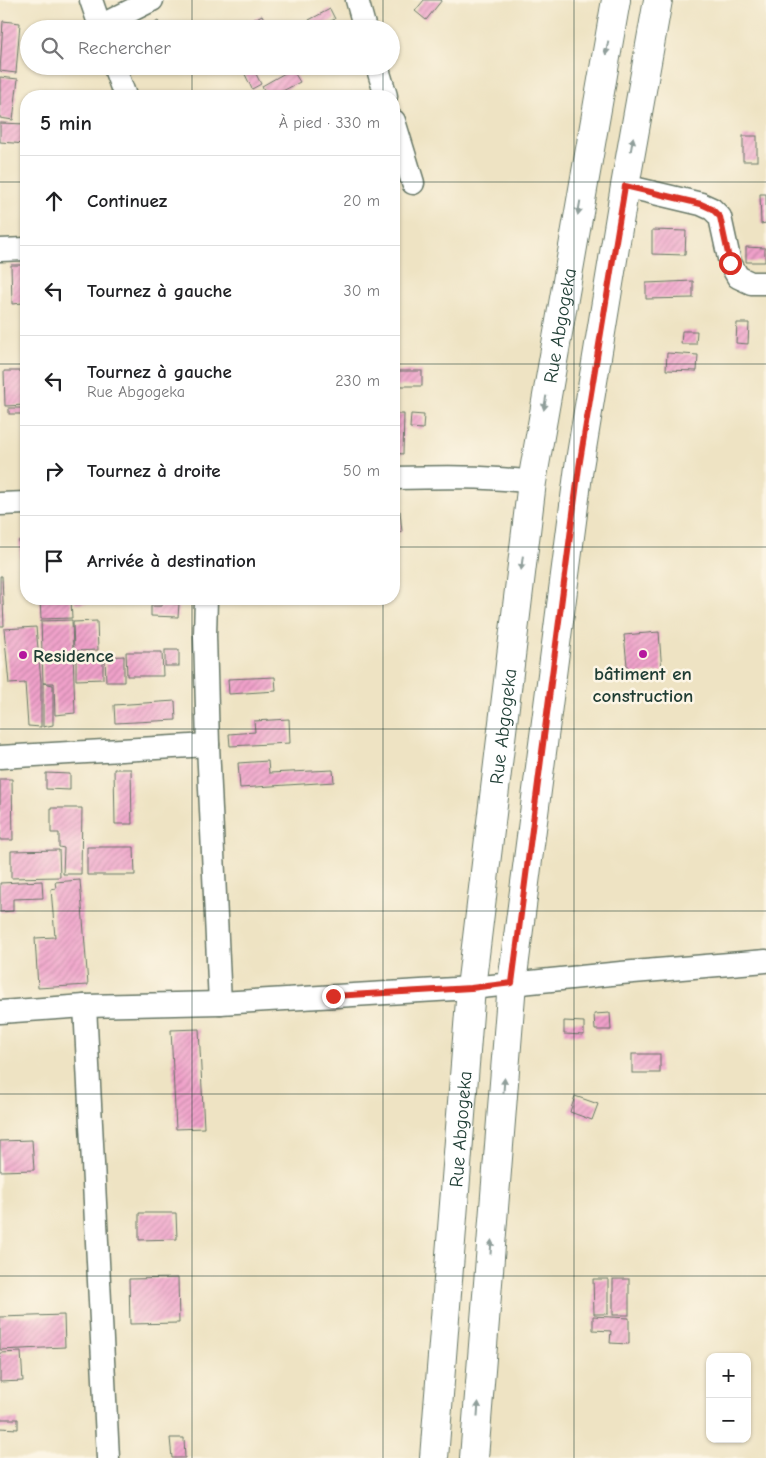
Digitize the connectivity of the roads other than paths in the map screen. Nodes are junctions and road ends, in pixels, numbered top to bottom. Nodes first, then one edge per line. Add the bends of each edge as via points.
1 (91, 0) edge
2 (152, 0) edge
3 (356, 0) edge
4 (616, 0) edge
5 (658, 0) edge
6 (98, 20) edge
7 (113, 20) edge
8 (362, 20) edge
9 (117, 75) edge
10 (380, 75) edge
11 (123, 90) edge
12 (384, 90) edge
13 (400, 141) edge
14 (413, 183) dead end
15 (625, 186) junction
16 (20, 249) edge
17 (0, 250) edge
18 (766, 283) edge
19 (400, 478) edge
20 (532, 482) junction
21 (20, 503) edge
22 (0, 504) edge
23 (206, 605) edge
24 (208, 745) junction
25 (0, 757) edge
26 (766, 961) edge
27 (512, 983) junction
28 (471, 988) junction
29 (220, 1002) junction
30 (85, 1006) junction
31 (0, 1012) edge
32 (108, 1458) edge
33 (434, 1458) edge
34 (474, 1458) edge

1 - 6 street
2 - 7 street
3 - 8 street
4 -> 20 main road, Rue Abgogeka
15 -> 5 main road, Rue Abgogeka
9 - 11 street
10 - 12 street
13 - 14 street
15 - 18 street via 712,209 720,217 730,263 738,277 751,283
15 - 27 main road, Rue Abgogeka via 579,467
16 - 17 street
19 - 20 street via 500,478
20 -> 28 main road, Rue Abgogeka
21 - 22 street
23 - 24 street
24 - 25 street
24 - 29 street
26 - 27 street
27 - 28 street
34 -> 27 main road, Rue Abgogeka
28 - 29 street
28 - 33 main road, Rue Abgogeka
29 - 30 street
30 - 31 street
30 - 32 street

